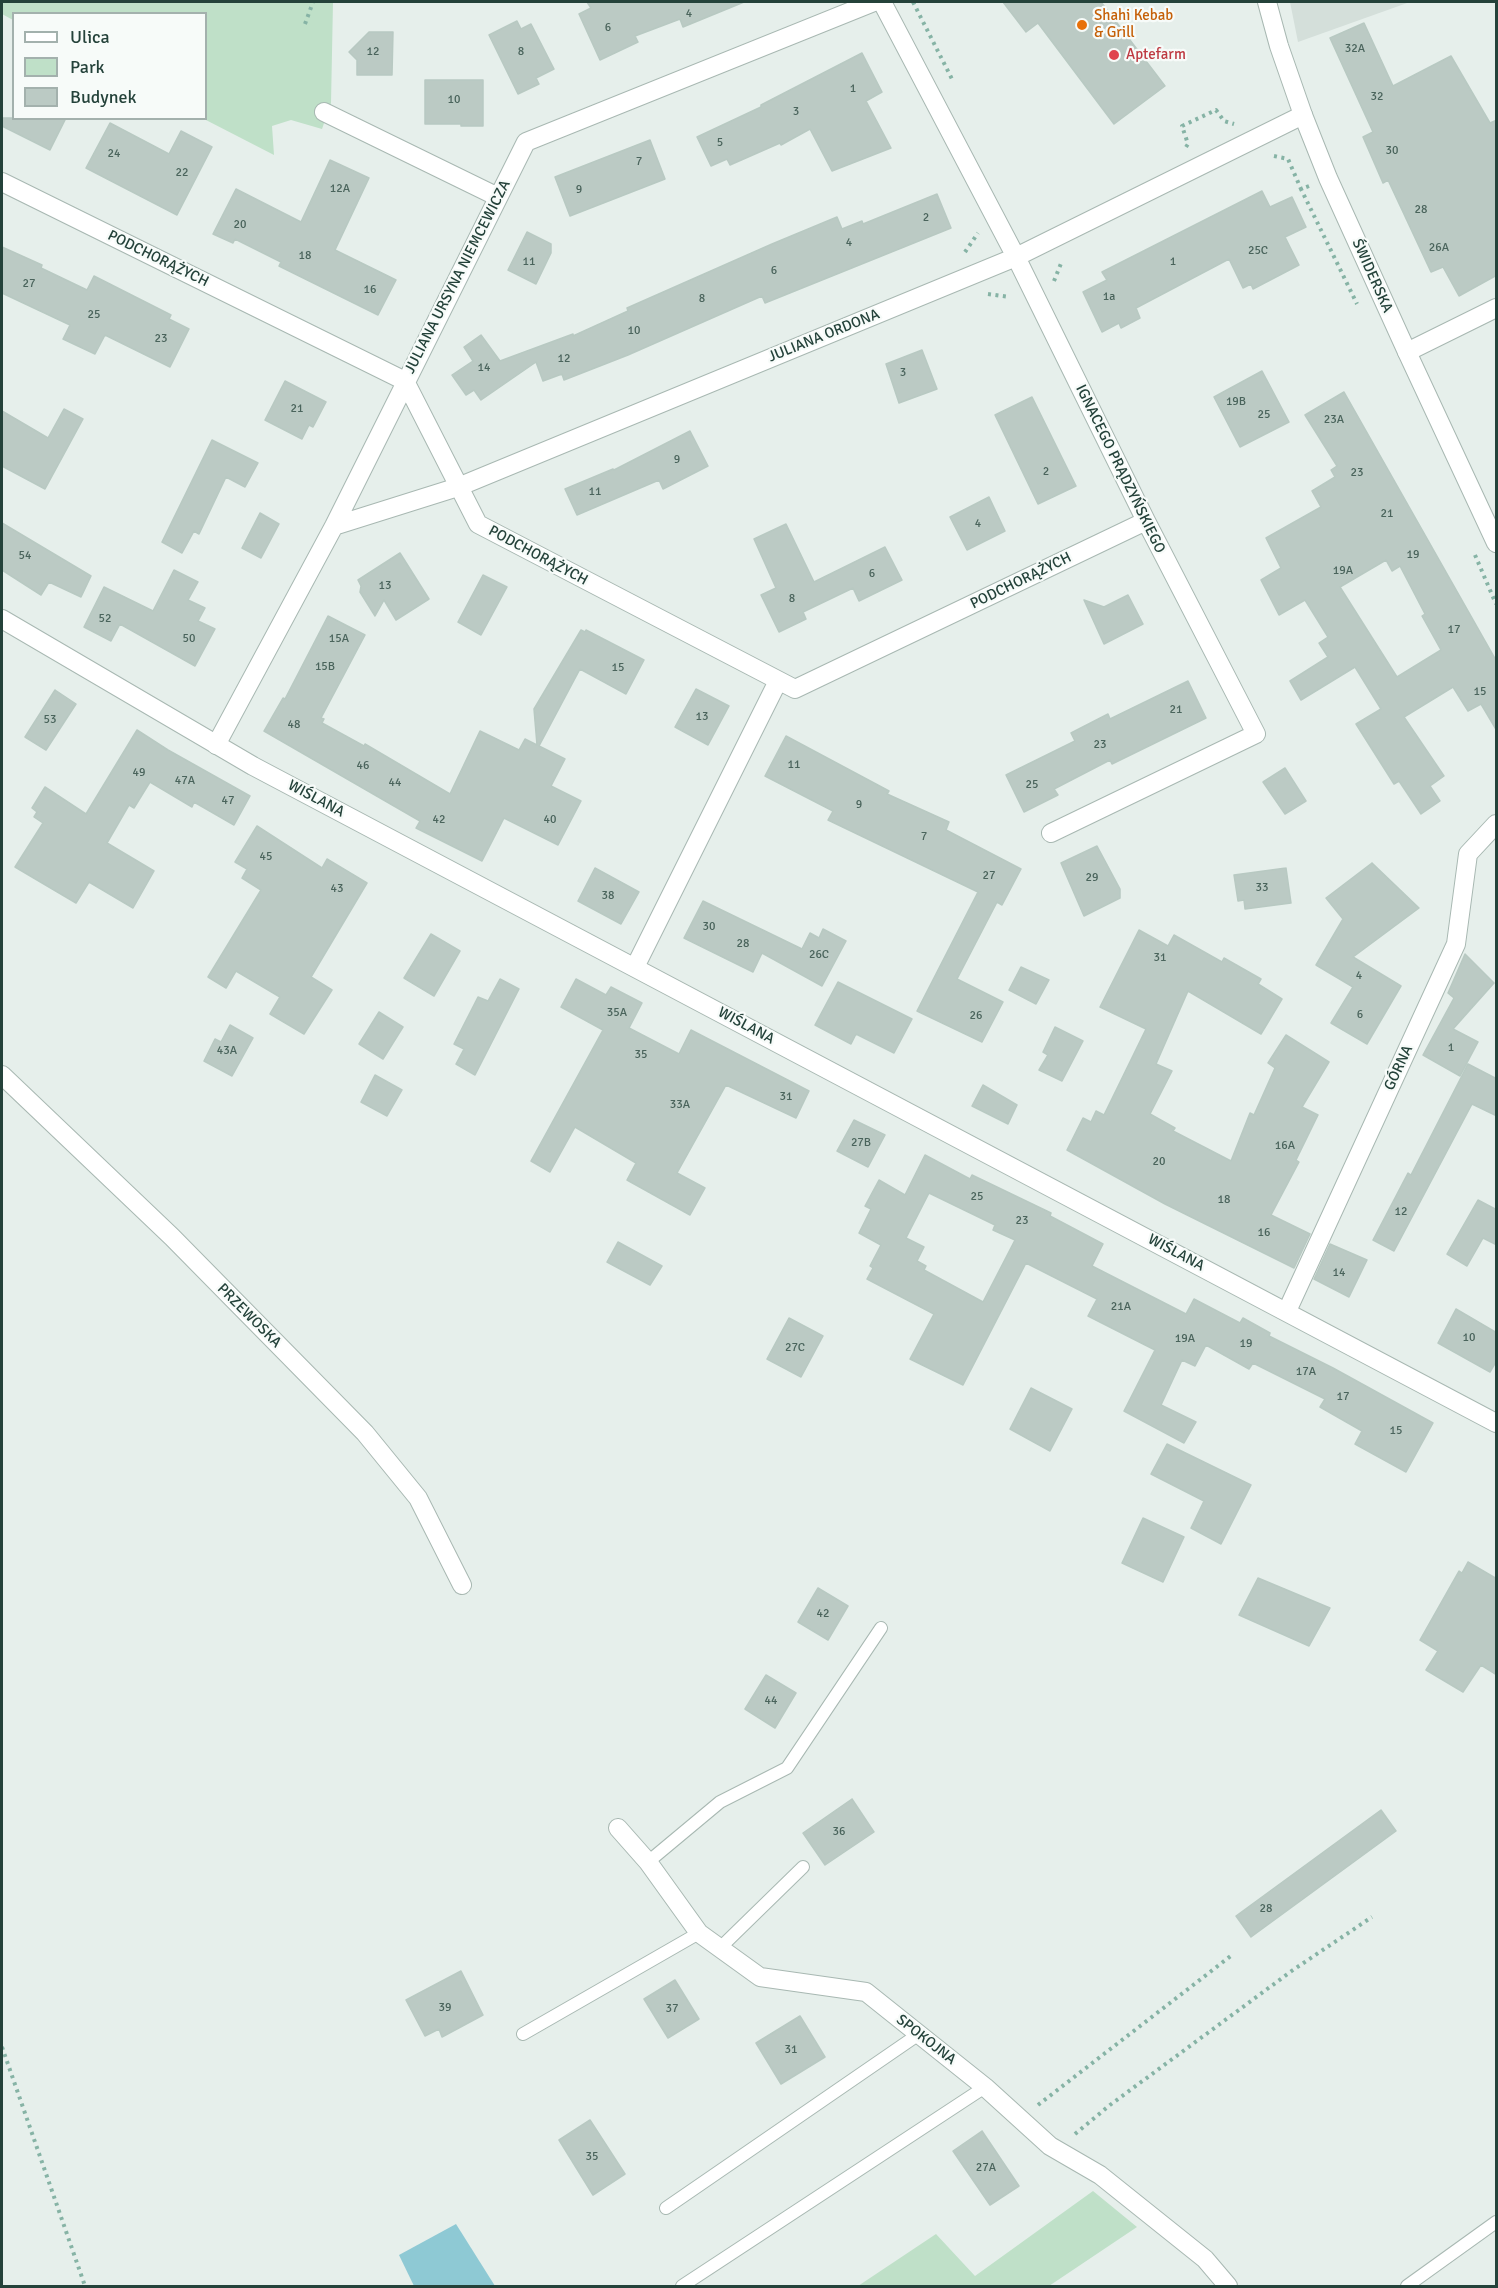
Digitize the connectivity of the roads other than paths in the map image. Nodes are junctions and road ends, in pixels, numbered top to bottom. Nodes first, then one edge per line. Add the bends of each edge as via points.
1 (874, 2) edge
2 (882, 2) edge
3 (1267, 2) edge
4 (324, 112) dead end
5 (1303, 116) junction
6 (2, 182) edge
7 (498, 197) junction
8 (1016, 257) junction
9 (1497, 308) edge
10 (1407, 352) junction
11 (405, 381) junction
12 (458, 487) junction
13 (1146, 521) junction
14 (334, 526) junction
15 (1497, 543) edge
16 (2, 619) edge
17 (778, 681) junction
18 (216, 745) junction
19 (1497, 824) edge
20 (1051, 833) dead end
21 (634, 967) junction
22 (2, 1075) edge
23 (1287, 1311) junction
24 (1497, 1423) edge
25 (462, 1585) dead end
26 (881, 1629) dead end
27 (618, 1828) dead end
28 (648, 1862) junction
29 (803, 1867) dead end
30 (699, 1933) junction
31 (720, 1948) junction
32 (523, 2034) dead end
33 (919, 2034) junction
34 (985, 2086) junction
35 (666, 2208) dead end
36 (1497, 2222) edge
37 (682, 2286) edge
38 (1228, 2286) edge
39 (1407, 2286) edge

1 - 7 street, JULIANA URSYNA NIEMCEWICZA via 526,142
2 - 8 street, IGNACEGO PRĄDZYŃSKIEGO
3 - 5 street, ŚWIDERSKA
4 - 7 street
5 - 8 street, JULIANA ORDONA
5 - 10 street, ŚWIDERSKA
6 - 11 street, PODCHORĄŻYCH
7 - 11 street, JULIANA URSYNA NIEMCEWICZA
8 - 12 street, JULIANA ORDONA
8 - 13 street, IGNACEGO PRĄDZYŃSKIEGO
9 - 10 street
10 - 15 street, ŚWIDERSKA
11 - 12 street, PODCHORĄŻYCH
11 - 14 street, JULIANA URSYNA NIEMCEWICZA
12 - 14 street, JULIANA ORDONA
12 - 17 street, PODCHORĄŻYCH via 478,524
13 - 17 street, PODCHORĄŻYCH via 795,689
13 - 20 street, IGNACEGO PRĄDZYŃSKIEGO via 1256,734
14 - 18 street, JULIANA URSYNA NIEMCEWICZA
16 - 18 street, WIŚLANA
17 - 21 street
18 - 21 street, WIŚLANA
19 - 23 street, GÓRNA via 1468,854 1456,944
21 - 23 street, WIŚLANA
22 - 25 street, PRZEWOSKA via 172,1237 365,1433 418,1498
23 - 24 street, WIŚLANA
26 - 28 lane via 787,1768 720,1802
27 - 28 street, SPOKOJNA
28 - 30 street, SPOKOJNA
29 - 31 lane
30 - 31 street, SPOKOJNA
30 - 32 lane
31 - 33 street, SPOKOJNA via 760,1977 866,1992
33 - 34 street, SPOKOJNA
33 - 35 lane
34 - 37 lane
34 - 38 street, SPOKOJNA via 1056,2150 1100,2175 1205,2259
36 - 39 lane

